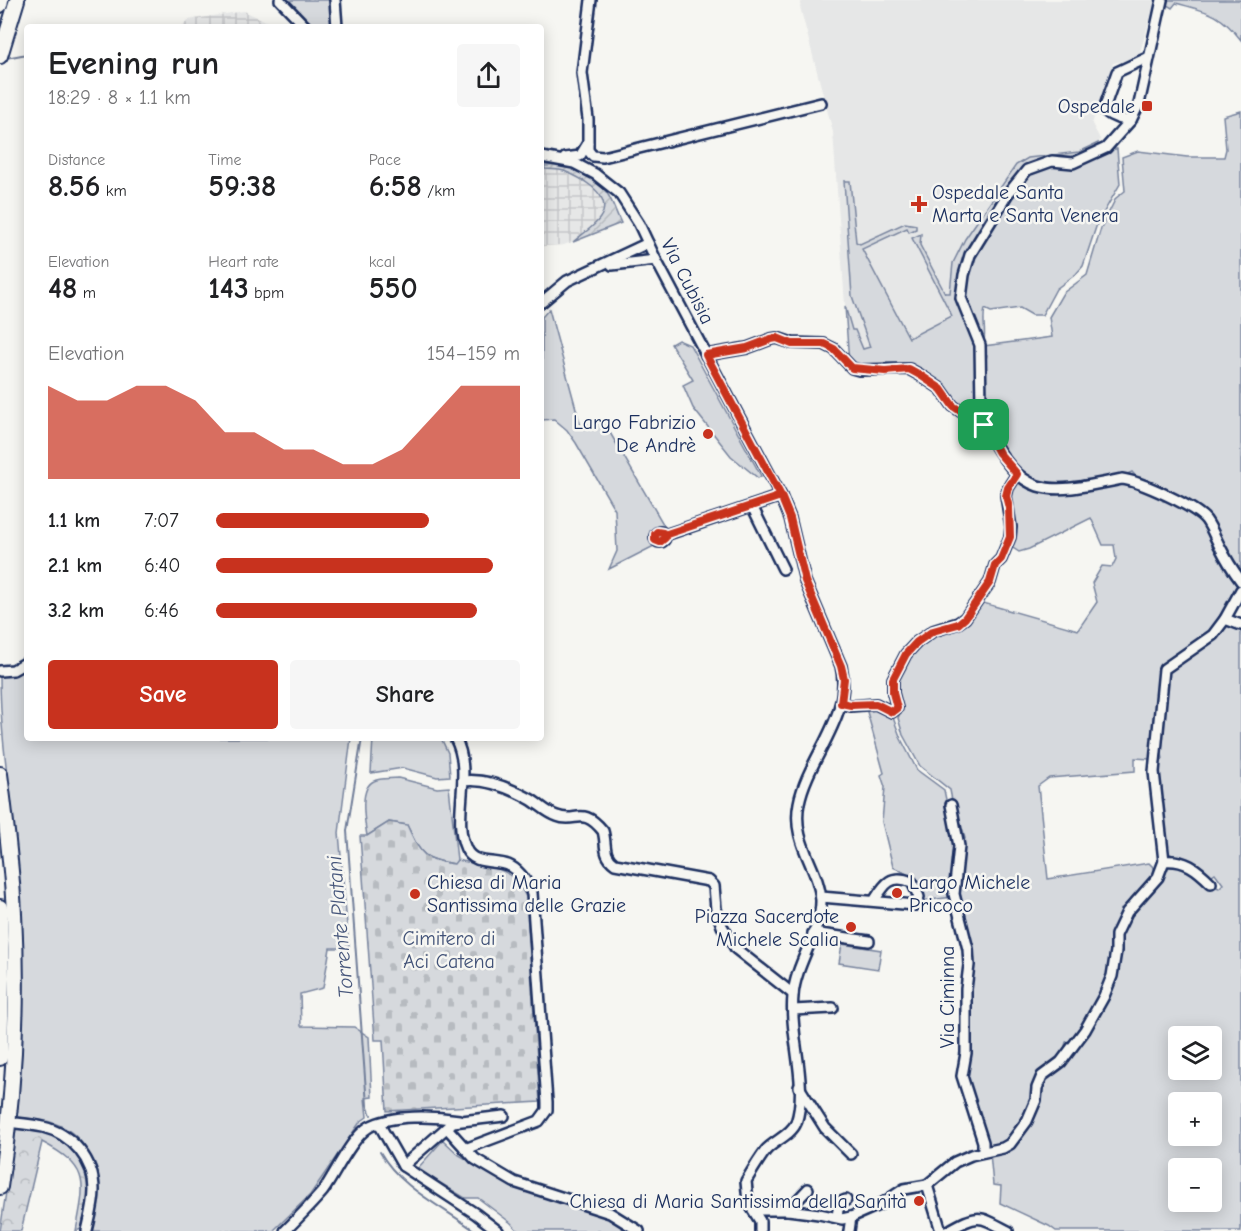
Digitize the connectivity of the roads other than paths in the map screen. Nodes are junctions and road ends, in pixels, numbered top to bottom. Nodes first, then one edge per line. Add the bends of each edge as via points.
1 (2, 0) edge
2 (17, 0) edge
3 (280, 0) edge
4 (334, 0) edge
5 (591, 0) edge
6 (1162, 0) edge
7 (0, 5) edge
8 (303, 24) edge
9 (337, 24) edge
10 (2, 49) edge
11 (1149, 57) junction
12 (821, 103) dead end
13 (1131, 120) junction
14 (544, 157) edge
15 (588, 160) junction
16 (648, 243) junction
17 (656, 260) junction
18 (598, 268) junction
19 (544, 300) edge
20 (706, 355) junction
21 (984, 425) junction
22 (1017, 474) junction
23 (781, 496) junction
24 (752, 506) junction
25 (664, 535) dead end
26 (783, 569) dead end
27 (1241, 581) edge
28 (1241, 590) edge
29 (1225, 619) junction
30 (1241, 625) edge
31 (24, 664) edge
32 (0, 671) edge
33 (841, 703) junction
34 (456, 741) edge
35 (0, 774) edge
36 (463, 781) junction
37 (951, 805) dead end
38 (1164, 861) junction
39 (1211, 883) dead end
40 (821, 897) junction
41 (874, 901) junction
42 (0, 907) edge
43 (813, 933) junction
44 (869, 940) dead end
45 (793, 994) junction
46 (832, 1008) dead end
47 (793, 1010) junction
48 (0, 1058) edge
49 (799, 1087) junction
50 (504, 1116) dead end
51 (459, 1120) junction
52 (16, 1123) dead end
53 (379, 1124) junction
54 (447, 1128) junction
55 (465, 1149) junction
56 (983, 1152) junction
57 (851, 1154) dead end
58 (403, 1166) junction
59 (927, 1185) junction
60 (0, 1187) edge
61 (808, 1189) dead end
62 (846, 1200) dead end
63 (754, 1210) junction
64 (788, 1210) junction
65 (837, 1217) junction
66 (851, 1217) junction
67 (87, 1231) edge
68 (285, 1231) edge
69 (498, 1231) edge
70 (639, 1231) edge
71 (760, 1231) edge
72 (849, 1231) edge
73 (941, 1231) edge
74 (948, 1231) edge
75 (1008, 1231) edge

1 - 7 highway
2 - 10 highway
3 - 8 street
4 - 9 street
5 - 15 street via 582,73
6 - 11 street
11 - 13 street via 1139,104
11 - 13 street via 1118,72 1106,104 1108,114
12 - 15 street
13 - 21 street via 1106,148 1073,163 1052,161 1027,170 970,255 962,298 980,345
14 - 15 street
15 - 16 street, Via Cubisia via 619,193
16 - 17 street, Via Cubisia
16 - 18 street
17 - 18 street
17 - 20 street, Via Cubisia
18 - 19 street via 567,281
20 - 21 street via 777,338 792,344 824,344 852,368 909,369 941,389 953,406
20 - 23 street, Via Cubisia
21 - 22 street via 999,453
22 - 27 street via 1040,487 1065,490 1122,480 1142,484 1205,519
22 - 33 street via 1006,496 1010,537 990,582 965,618 933,631 906,654 893,679 897,708 892,712 876,704
23 - 24 street
23 - 33 street, Via Cubisia via 805,581 841,666
24 - 25 street
24 - 26 street
28 - 29 street
29 - 30 street
29 - 38 street via 1213,635 1164,669 1154,772
31 - 32 street
33 - 40 street, Via Cubisia via 799,803 800,838
34 - 36 street
35 - 60 highway via 12,879 16,1007 11,1107
36 - 45 street via 474,779 503,787 562,818 585,816 603,831 605,852 615,864 709,880 714,886 722,926 736,949
36 - 55 street via 463,837 468,853 517,870 532,893 548,1102 539,1121
37 - 56 street, Via Ciminna via 959,846 954,894 969,965 962,1076
38 - 39 street via 1195,867
38 - 56 street via 1158,877 1127,912 1116,935 1112,976 1085,1030 1061,1062 1042,1076 1027,1121 1010,1144
40 - 41 street
40 - 43 street
41 - 41 street via 915,905 919,897 912,882 893,879
42 - 48 highway
43 - 44 street
43 - 45 street
45 - 47 street
46 - 47 street
47 - 49 street
49 - 57 street via 825,1128
49 - 63 street via 795,1125 767,1149 746,1180 748,1202
50 - 51 street
51 - 53 street via 436,1116
51 - 54 street
52 - 67 street via 43,1126 60,1133 84,1155 92,1172 94,1191
53 - 58 street
53 - 68 street via 359,1136 324,1189
54 - 55 street
54 - 58 street
55 - 70 street via 514,1182 610,1213
56 - 59 street via 955,1162
58 - 69 street
59 - 66 street via 904,1190
59 - 73 street
61 - 64 street
62 - 65 street via 839,1203
63 - 64 street
63 - 71 street
64 - 65 street
65 - 66 street
66 - 72 street
74 - 75 street via 970,1218 985,1219

